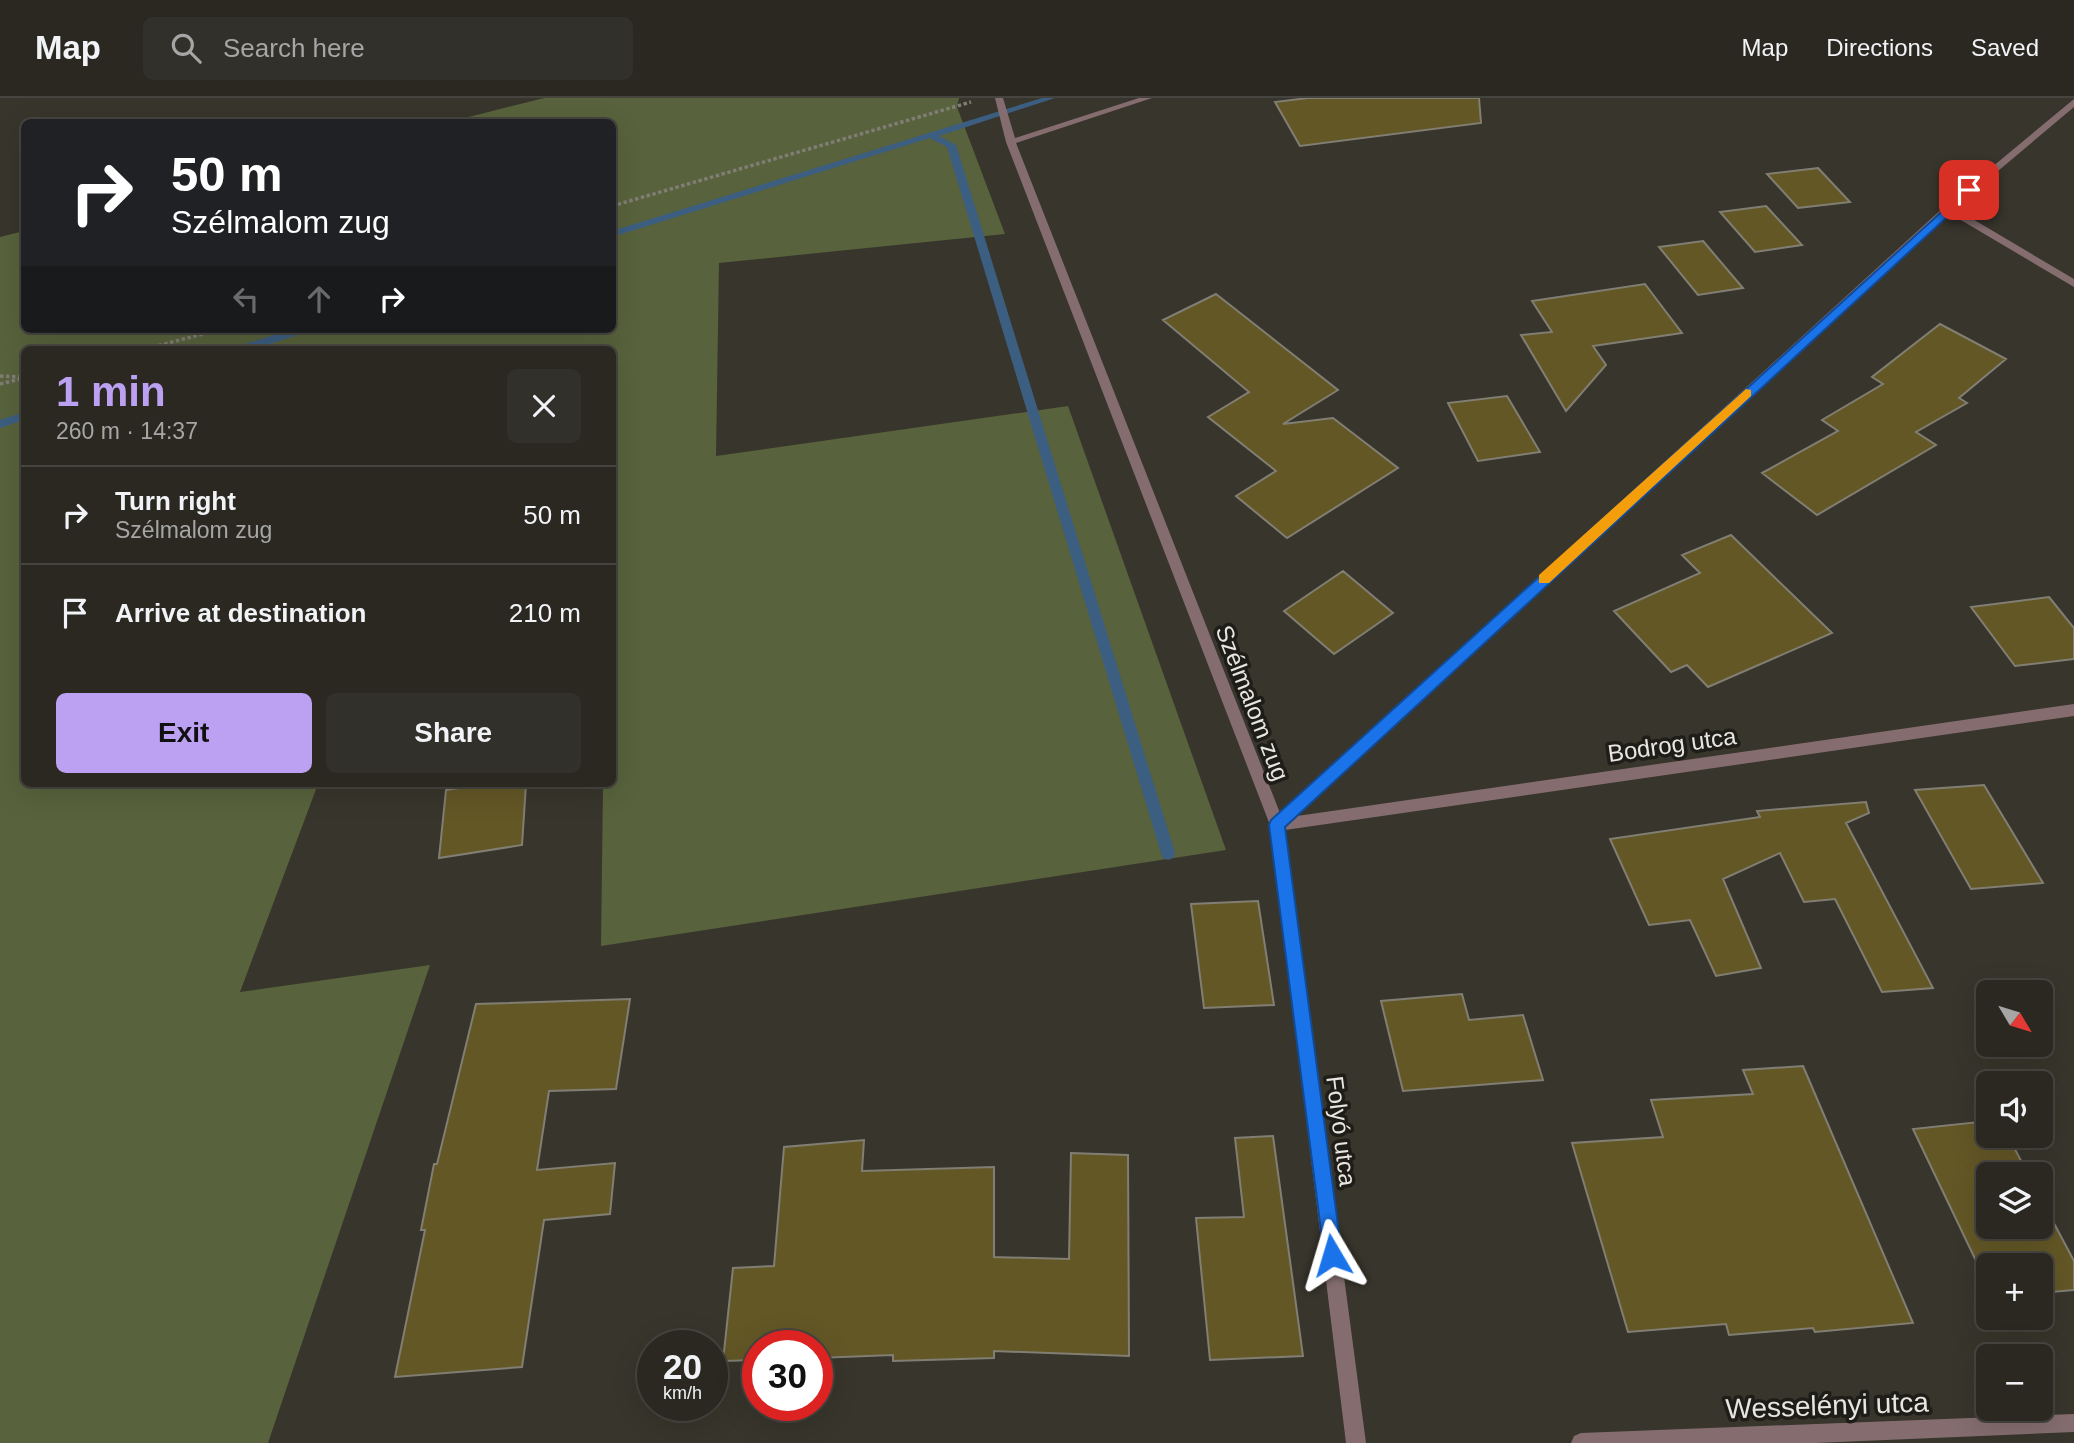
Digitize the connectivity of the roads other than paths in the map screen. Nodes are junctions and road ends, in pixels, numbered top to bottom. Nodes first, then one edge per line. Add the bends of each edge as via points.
1 (999, 98) edge
2 (1148, 98) edge
3 (2074, 102) edge
4 (1011, 142) junction
5 (1948, 208) junction
6 (2074, 284) edge
7 (2074, 710) edge
8 (1277, 825) junction
9 (2074, 1423) edge
10 (1356, 1443) edge
11 (1581, 1443) edge

1 - 4 street, Szélmalom zug
2 - 4 street
3 - 5 street, Szélmalom zug
4 - 8 street, Szélmalom zug
5 - 6 street
5 - 8 street, Szélmalom zug
7 - 8 street, Bodrog utca
8 - 10 street, Folyó utca
9 - 11 street, Wesselényi utca

